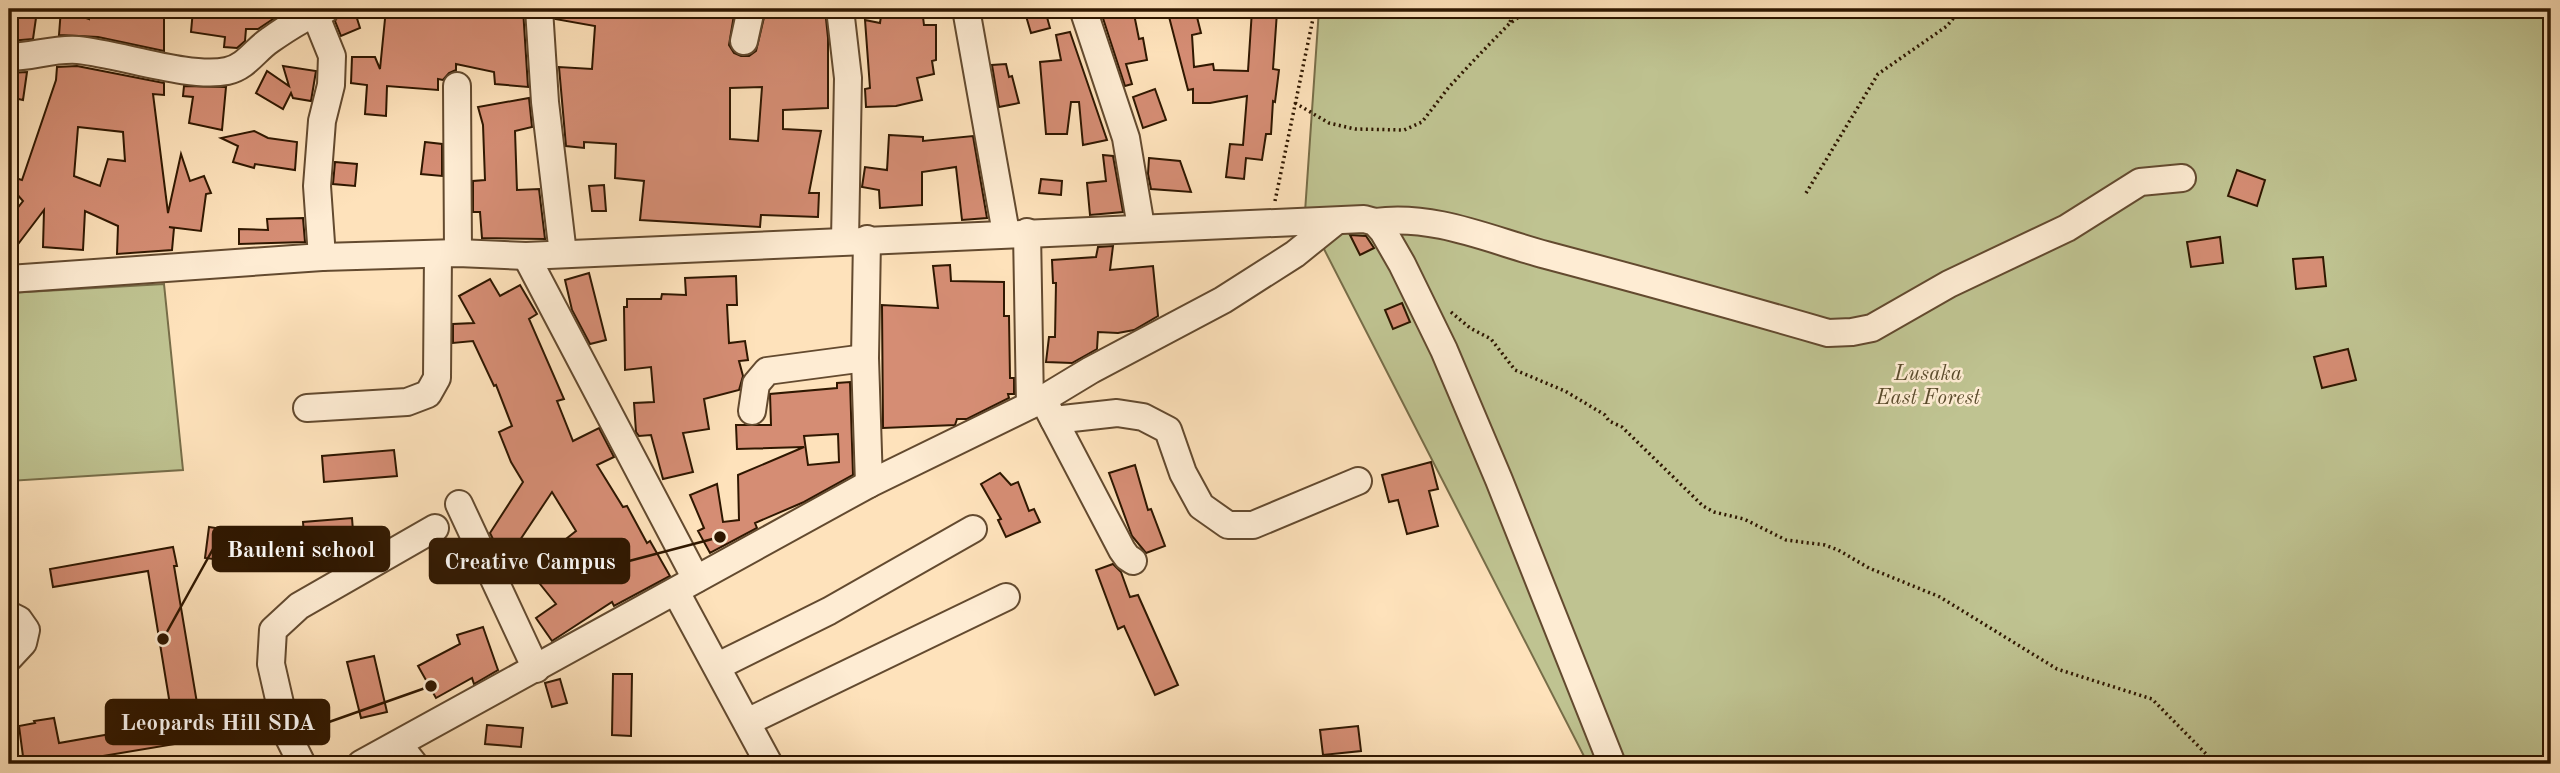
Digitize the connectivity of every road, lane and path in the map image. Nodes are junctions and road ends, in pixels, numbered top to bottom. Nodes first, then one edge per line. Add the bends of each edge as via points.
1 (539, 9) edge
2 (751, 9) edge
3 (840, 9) edge
4 (966, 9) edge
5 (1083, 9) edge
6 (1315, 9) edge
7 (1514, 9) edge
8 (1530, 9) edge
9 (1961, 9) edge
10 (318, 10) edge
11 (1509, 24) junction
12 (744, 41) dead end
13 (9, 57) edge
14 (457, 86) dead end
15 (1295, 103) junction
16 (2182, 177) dead end
17 (1806, 193) dead end
18 (1336, 221) junction
19 (1376, 222) junction
20 (1271, 224) junction
21 (1141, 227) junction
22 (1016, 233) junction
23 (856, 240) junction
24 (448, 253) junction
25 (563, 254) junction
26 (526, 256) junction
27 (321, 257) junction
28 (9, 279) edge
29 (1445, 308) dead end
30 (865, 358) junction
31 (307, 408) dead end
32 (1042, 408) junction
33 (752, 411) dead end
34 (1358, 481) dead end
35 (869, 484) junction
36 (459, 504) dead end
37 (435, 528) dead end
38 (973, 529) dead end
39 (1133, 561) dead end
40 (686, 586) junction
41 (1006, 597) dead end
42 (9, 614) edge
43 (9, 657) edge
44 (718, 666) junction
45 (536, 669) junction
46 (747, 722) junction
47 (406, 754) edge
48 (302, 764) edge
49 (362, 764) edge
50 (769, 764) edge
51 (1612, 764) edge
52 (2216, 764) edge

1 - 25 street
2 - 12 street
3 - 23 street
4 - 22 street
5 - 21 street via 1126,138
6 - 15 path
7 - 11 path
8 - 11 path
9 - 17 path via 1947,26 1878,74
10 - 13 street via 229,71 199,72 65,49
10 - 27 street via 332,56 317,186
11 - 15 path via 1448,87 1422,122 1404,130 1355,129 1329,123
14 - 24 street
15 - 20 path
16 - 19 street via 2140,182 2067,228 1949,284 1872,328 1852,332 1828,333 1424,221
18 - 19 street
18 - 20 street
18 - 32 street via 1254,282 1091,370
19 - 51 street via 1444,350
20 - 21 street
21 - 22 street
22 - 23 street
22 - 32 street
23 - 25 street
23 - 30 street
24 - 26 street
24 - 27 street
24 - 31 street via 437,378 428,394 408,402
25 - 26 street
26 - 40 street
27 - 28 street
29 - 52 path via 1491,339 1515,370 1565,391 1622,427 1703,506 1744,519 1786,540 1838,550 1940,597 2057,669 2152,699
30 - 33 street via 767,371 756,384
30 - 35 street
32 - 34 street via 1143,417 1168,430 1183,473 1202,506 1228,525 1253,525
32 - 35 street
32 - 39 street via 1126,557
35 - 40 street
36 - 45 street
37 - 48 street via 299,606 273,630 271,664 287,734
38 - 44 street via 829,611
40 - 44 street
40 - 45 street
41 - 46 street
42 - 43 street via 26,630 23,643
44 - 46 street
45 - 47 street
46 - 50 street
47 - 49 street

